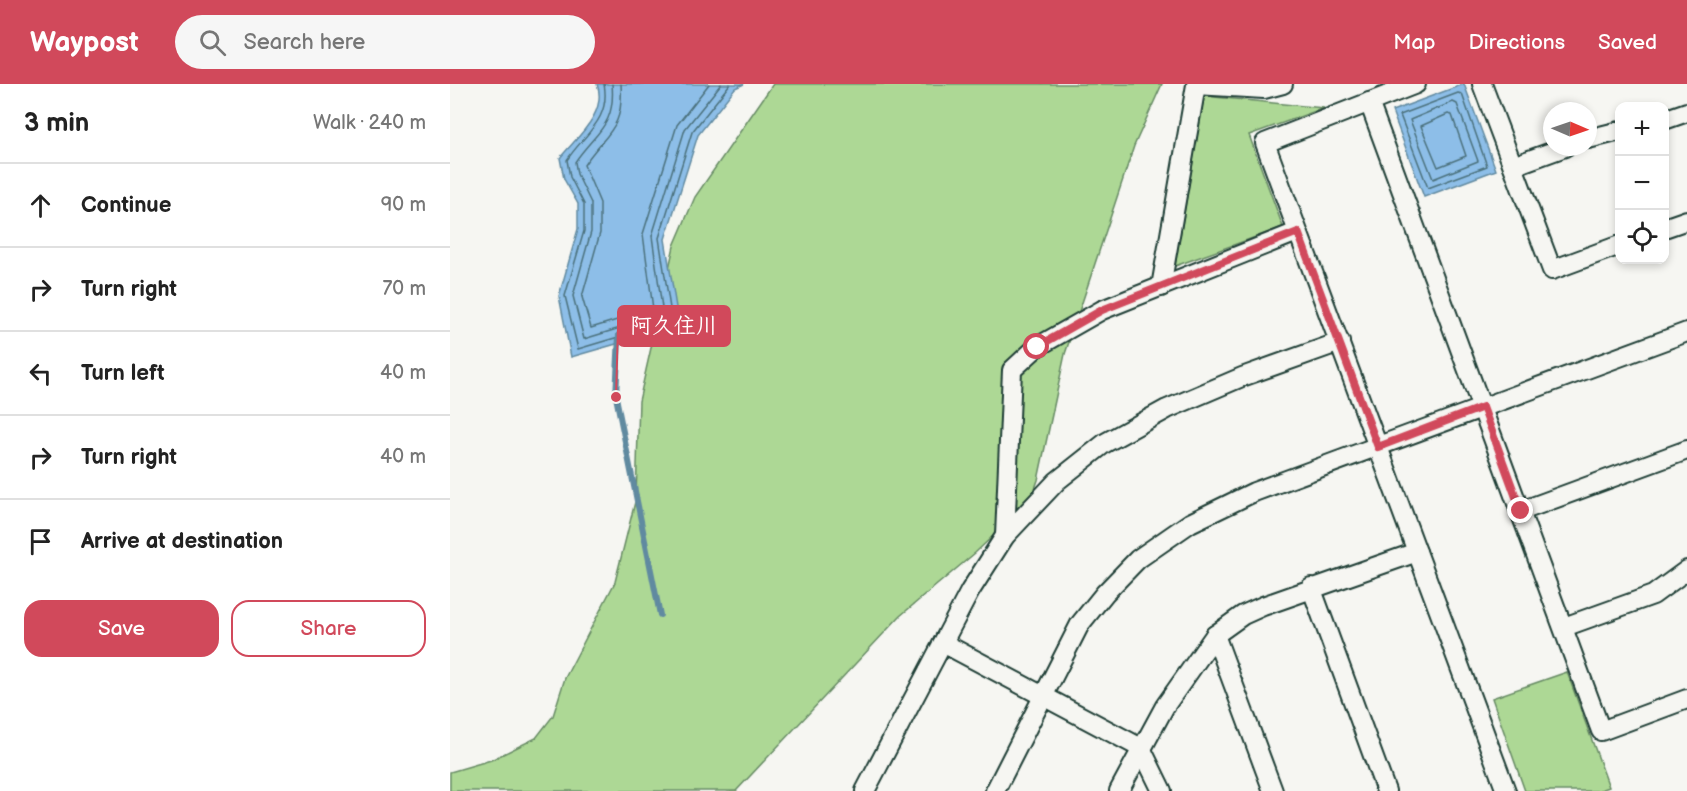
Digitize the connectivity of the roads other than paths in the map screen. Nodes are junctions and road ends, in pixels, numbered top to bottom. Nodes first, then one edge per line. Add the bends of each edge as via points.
1 (1283, 84) edge
2 (1416, 84) edge
3 (1482, 84) edge
4 (1369, 102) junction
5 (1687, 112) edge
6 (1669, 119) edge
7 (1615, 132) edge
8 (1597, 137) edge
9 (1543, 155) edge
10 (1513, 166) junction
11 (1687, 220) edge
12 (1669, 227) edge
13 (1298, 232) junction
14 (1615, 247) edge
15 (1161, 287) junction
16 (1687, 332) edge
17 (1340, 342) junction
18 (1483, 407) junction
19 (1378, 447) junction
20 (1687, 450) edge
21 (1521, 511) junction
22 (1005, 536) junction
23 (1417, 552) junction
24 (1687, 570) edge
25 (1311, 587) junction
26 (1564, 627) junction
27 (1215, 635) junction
28 (943, 643) junction
29 (1045, 695) junction
30 (1687, 699) edge
31 (1141, 748) junction
32 (865, 791) edge
33 (995, 791) edge
34 (1119, 791) edge
35 (1161, 791) edge
36 (1273, 791) edge
37 (1386, 791) edge
38 (1506, 791) edge

1 - 15 street via 1264,89 1196,85
2 - 4 street
3 - 10 street
4 - 13 street via 1265,143
4 - 18 street
5 - 6 street
7 - 8 street
9 - 10 street
10 - 14 street via 1552,270
11 - 12 street
13 - 15 street
13 - 17 street
15 - 22 street via 1102,310 1037,347 1012,370
16 - 18 street
17 - 19 street
17 - 22 street via 1167,409 1105,443 1058,480
18 - 19 street
18 - 21 street
19 - 23 street
19 - 29 street via 1254,492 1190,523 1138,559 1080,624
20 - 21 street
21 - 26 street
22 - 28 street
23 - 25 street
23 - 38 street
24 - 26 street via 1653,595
25 - 27 street via 1243,615
25 - 37 street
26 - 30 street via 1601,731
27 - 31 street
27 - 36 street
28 - 29 street
28 - 32 street
29 - 31 street
29 - 33 street
31 - 34 street
31 - 35 street

